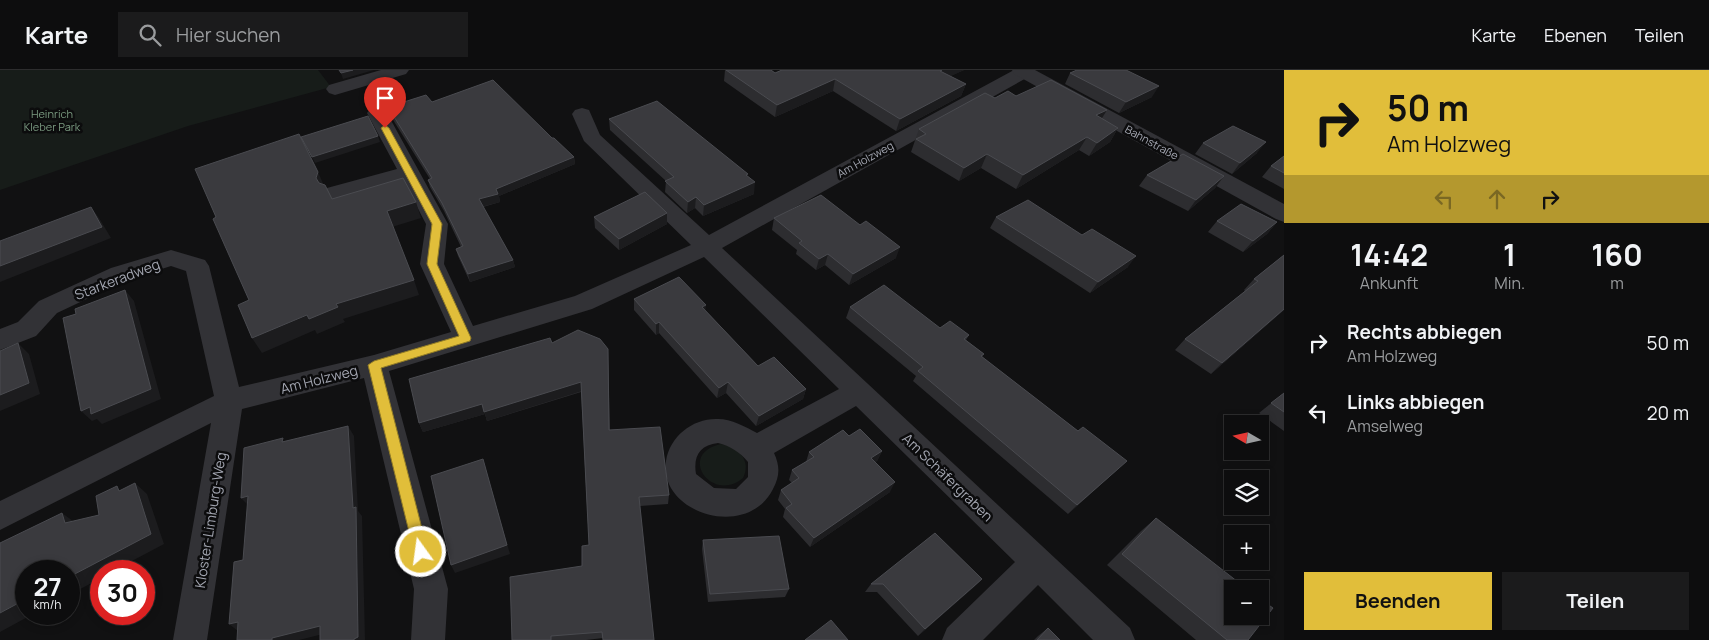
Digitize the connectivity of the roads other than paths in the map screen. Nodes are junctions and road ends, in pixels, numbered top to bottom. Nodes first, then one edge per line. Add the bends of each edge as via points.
1 (400, 70) edge
2 (1022, 71) edge
3 (335, 90) dead end
4 (377, 113) dead end
5 (582, 114) dead end
6 (409, 172) junction
7 (335, 193) dead end
8 (1284, 214) edge
9 (706, 247) junction
10 (466, 338) junction
11 (0, 340) edge
12 (374, 365) junction
13 (859, 391) junction
14 (229, 400) junction
15 (756, 448) dead end
16 (0, 516) edge
17 (1037, 563) junction
18 (190, 640) edge
19 (428, 640) edge
20 (959, 640) edge
21 (1118, 640) edge

1 - 3 street
2 - 8 street, Bahnstraße
2 - 9 street, Am Holzweg
4 - 6 street
5 - 9 street via 591,137
6 - 7 street
6 - 10 street via 437,224 432,264
9 - 10 street, Am Holzweg via 583,303
9 - 13 street, Am Schäfergraben
10 - 12 street, Am Holzweg
11 - 14 street, Starkeradweg via 27,329 48,306 119,274 171,258 197,266
12 - 14 street, Am Holzweg
12 - 19 street via 431,589
13 - 15 street
13 - 17 street, Am Schäfergraben
14 - 16 street, Am Holzweg
14 - 18 street, Kloster-Limburg-Weg
17 - 20 street
17 - 21 street, Am Schäfergraben

